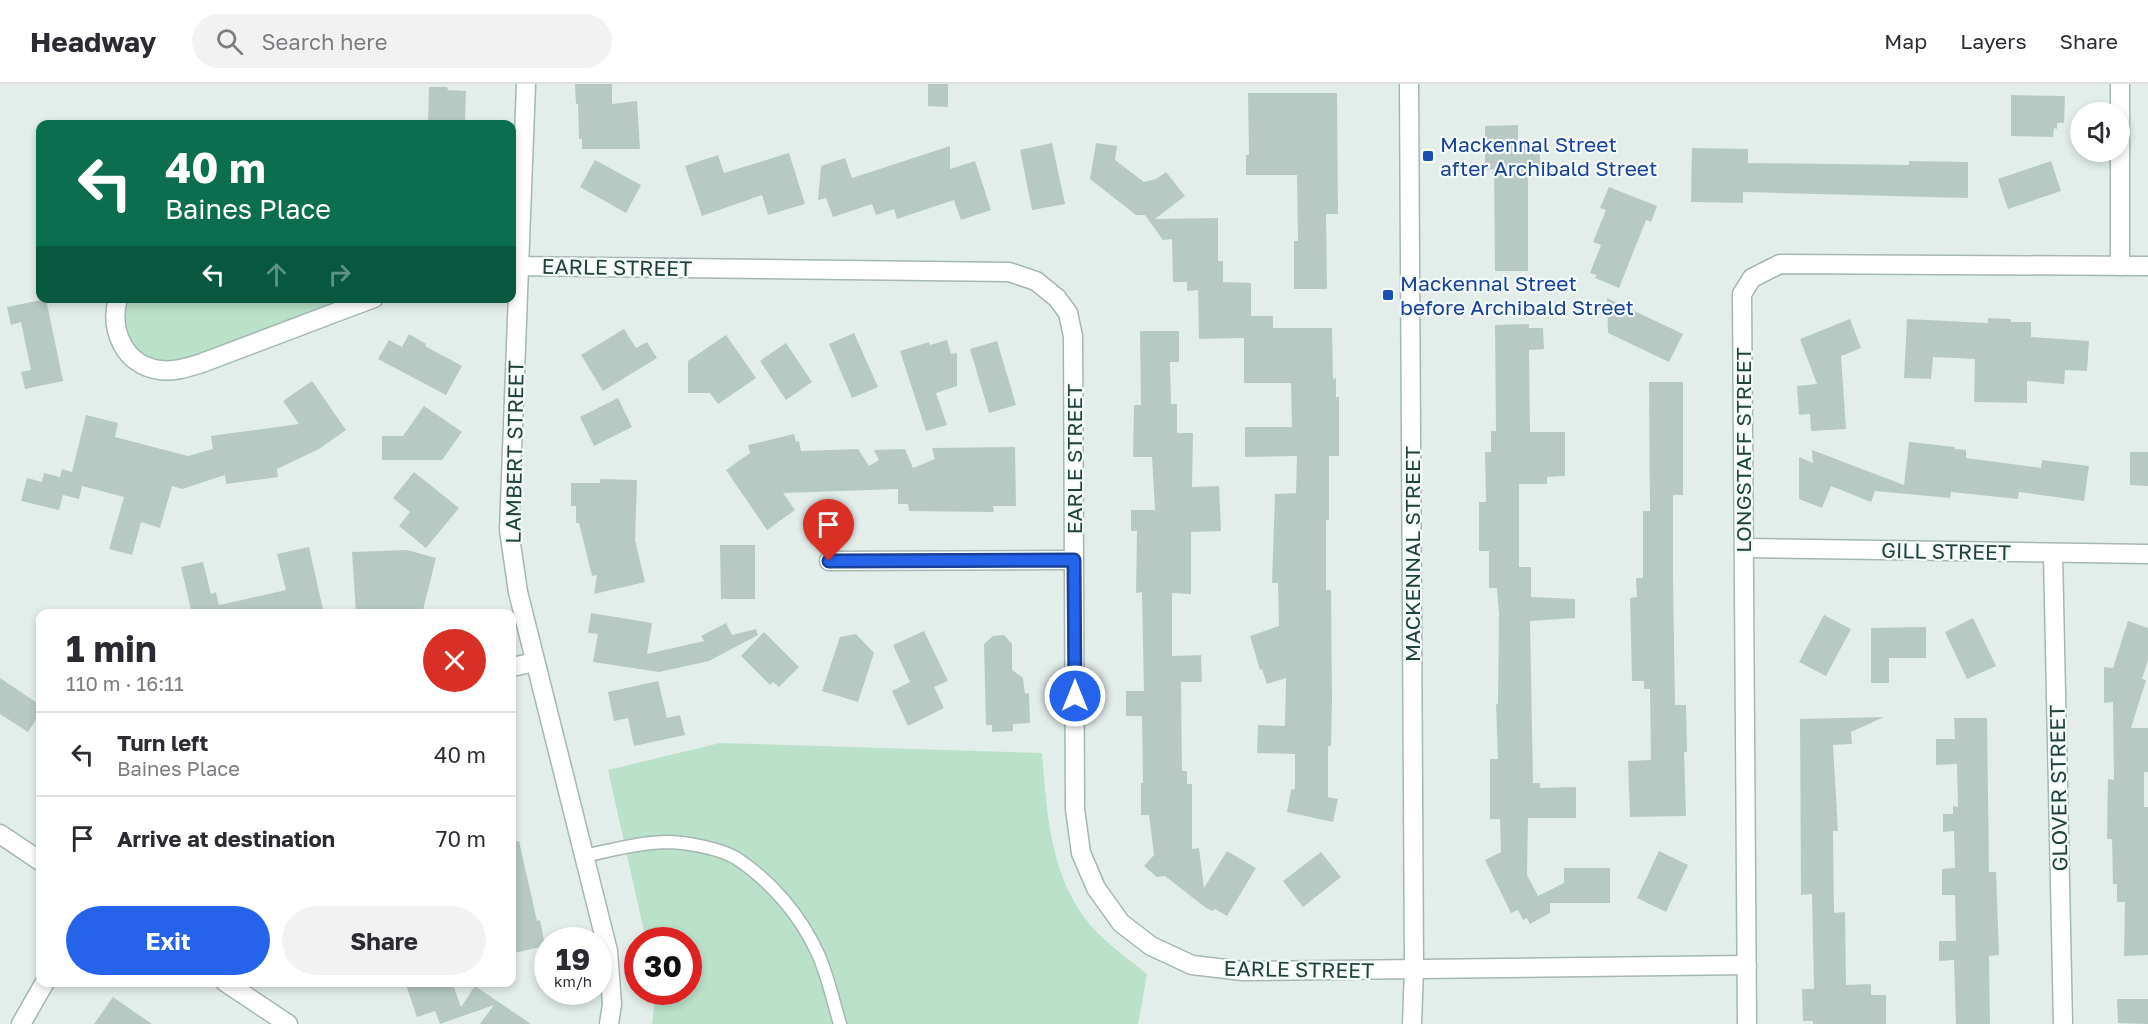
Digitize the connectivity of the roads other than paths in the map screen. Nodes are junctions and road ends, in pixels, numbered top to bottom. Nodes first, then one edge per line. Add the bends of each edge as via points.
1 (526, 84) edge
2 (1409, 84) edge
3 (2120, 84) edge
4 (516, 249) edge
5 (516, 266) edge
6 (2120, 266) junction
7 (2148, 266) edge
8 (117, 303) edge
9 (361, 303) edge
10 (514, 303) edge
11 (1744, 548) junction
12 (2053, 553) junction
13 (2148, 554) edge
14 (1074, 560) junction
15 (829, 561) dead end
16 (535, 662) junction
17 (516, 666) edge
18 (0, 834) edge
19 (584, 856) junction
20 (36, 858) edge
21 (1747, 965) junction
22 (1414, 969) junction
23 (42, 987) edge
24 (232, 987) edge
25 (21, 1024) edge
26 (288, 1024) edge
27 (609, 1024) edge
28 (840, 1024) edge
29 (1412, 1024) edge
30 (1747, 1024) edge
31 (2063, 1024) edge

1 - 4 street, LAMBERT STREET
2 - 22 street, MACKENNAL STREET
3 - 6 street
5 - 14 street, EARLE STREET via 1009,272 1036,281 1068,313 1073,336
6 - 7 street, LONGSTAFF STREET
6 - 11 street, LONGSTAFF STREET via 1780,264 1752,278 1742,294
8 - 9 street via 116,327 121,343 131,358 162,371 202,363
10 - 16 street, LAMBERT STREET via 509,530 518,592
11 - 12 street, GILL STREET
11 - 21 street, LONGSTAFF STREET
12 - 13 street, GILL STREET
12 - 31 street, GLOVER STREET
14 - 15 street
14 - 22 street, EARLE STREET via 1075,809 1081,853 1095,888 1121,923 1151,946 1192,965 1243,972
16 - 17 street
16 - 19 street, LAMBERT STREET
18 - 20 street
19 - 27 street, LAMBERT STREET via 608,951 612,1004
19 - 28 lane via 666,842 703,846 735,857 793,910 818,954
21 - 22 street, EARLE STREET
21 - 30 street, LONGSTAFF STREET
22 - 29 street, MACKENNAL STREET
23 - 25 street
24 - 26 street

